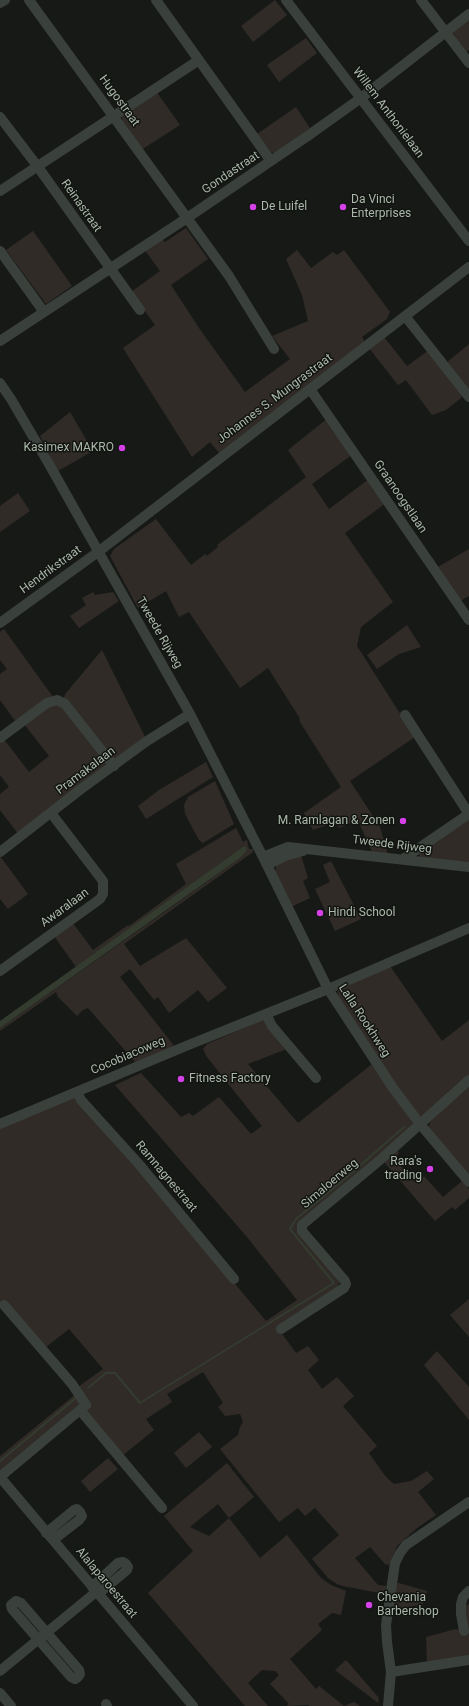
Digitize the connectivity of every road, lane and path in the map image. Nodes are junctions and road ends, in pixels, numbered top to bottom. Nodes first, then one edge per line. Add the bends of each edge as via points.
1 (5, 0) edge
2 (29, 0) edge
3 (156, 0) edge
4 (286, 0) edge
5 (421, 0) edge
6 (0, 4) edge
7 (469, 14) edge
8 (446, 32) junction
9 (199, 60) junction
10 (469, 63) edge
11 (361, 98) junction
12 (114, 116) junction
13 (0, 117) edge
14 (271, 161) junction
15 (38, 167) junction
16 (0, 191) edge
17 (187, 218) junction
18 (469, 241) edge
19 (0, 251) edge
20 (469, 267) edge
21 (109, 268) junction
22 (140, 310) dead end
23 (44, 312) junction
24 (405, 316) junction
25 (0, 341) edge
26 (274, 348) dead end
27 (0, 383) edge
28 (310, 389) junction
29 (469, 397) edge
30 (98, 552) junction
31 (469, 620) edge
32 (0, 623) edge
33 (190, 714) junction
34 (405, 715) dead end
35 (0, 738) edge
36 (114, 766) junction
37 (51, 813) junction
38 (469, 814) edge
39 (0, 852) edge
40 (402, 859) junction
41 (265, 861) junction
42 (469, 867) edge
43 (469, 928) edge
44 (0, 971) edge
45 (328, 989) junction
46 (266, 1014) junction
47 (316, 1078) dead end
48 (469, 1080) edge
49 (78, 1092) junction
50 (0, 1124) edge
51 (420, 1124) junction
52 (469, 1182) edge
53 (234, 1279) dead end
54 (4, 1305) dead end
55 (281, 1329) dead end
56 (83, 1408) junction
57 (0, 1477) edge
58 (469, 1502) edge
59 (162, 1508) dead end
60 (95, 1591) junction
61 (469, 1591) edge
62 (464, 1631) dead end
63 (47, 1632) junction
64 (39, 1639) junction
65 (469, 1660) edge
66 (0, 1671) edge
67 (391, 1672) junction
68 (0, 1692) edge
69 (11, 1706) edge
70 (193, 1706) edge
71 (388, 1706) edge

1 - 6 street
2 - 12 street, Hugostraat
3 - 9 street
4 - 11 street, Willem Anthonielaan
5 - 8 street
7 - 8 street, Gondastraat
8 - 10 street
8 - 11 street, Gondastraat
9 - 12 street
9 - 14 street
11 - 14 street, Gondastraat
11 - 18 street, Willem Anthonielaan
12 - 15 street
12 - 17 street, Hugostraat
13 - 15 street, Reinastraat
14 - 17 street, Gondastraat
15 - 16 street
15 - 21 street, Reinastraat
17 - 21 street, Gondastraat
17 - 26 street via 229,276
19 - 23 street
20 - 24 street, Johannes S. Mungrastraat
21 - 22 street, Reinastraat
21 - 23 street, Gondastraat
23 - 25 street, Gondastraat
24 - 28 street, Johannes S. Mungrastraat
24 - 29 street
27 - 30 street, Tweede Rijweg via 42,451
28 - 30 street, Johannes S. Mungrastraat
28 - 31 street, Graanoogstlaan
30 - 32 street, Hendrikstraat
30 - 33 street, Tweede Rijweg
33 - 36 street, Pramakalaan
33 - 41 street, Tweede Rijweg
34 - 38 street
35 - 36 street via 47,703 57,700 65,704
36 - 37 street, Pramakalaan
37 - 39 street, Pramakalaan
37 - 44 street, Awaralaan via 103,881 103,894 100,899
38 - 40 street
40 - 41 street, Tweede Rijweg via 288,847
40 - 42 street, Tweede Rijweg
41 - 45 street, Lalla Rookhweg
43 - 45 street, Cocobiacoweg
45 - 46 street, Cocobiacoweg
45 - 51 street, Lalla Rookhweg via 393,1088
46 - 47 street via 272,1026
46 - 49 street, Cocobiacoweg
48 - 51 street
49 - 50 street, Cocobiacoweg
49 - 53 street, Ramnagnestraat via 81,1100 138,1163
51 - 52 street, Lalla Rookhweg
51 - 55 street, Simaloerweg via 302,1225 302,1231 346,1284 344,1288
54 - 56 street via 72,1384
56 - 57 street
56 - 59 street
57 - 60 street, Alalaparoestraat
58 - 67 street via 406,1545 395,1563 386,1625
60 - 63 street
60 - 70 street, Alalaparoestraat
61 - 62 street via 461,1604
63 - 64 street
63 - 64 street via 21,1603 13,1602 12,1610
63 - 64 street via 79,1670 78,1677 71,1677
64 - 66 street
65 - 67 street
67 - 71 street
68 - 69 street

